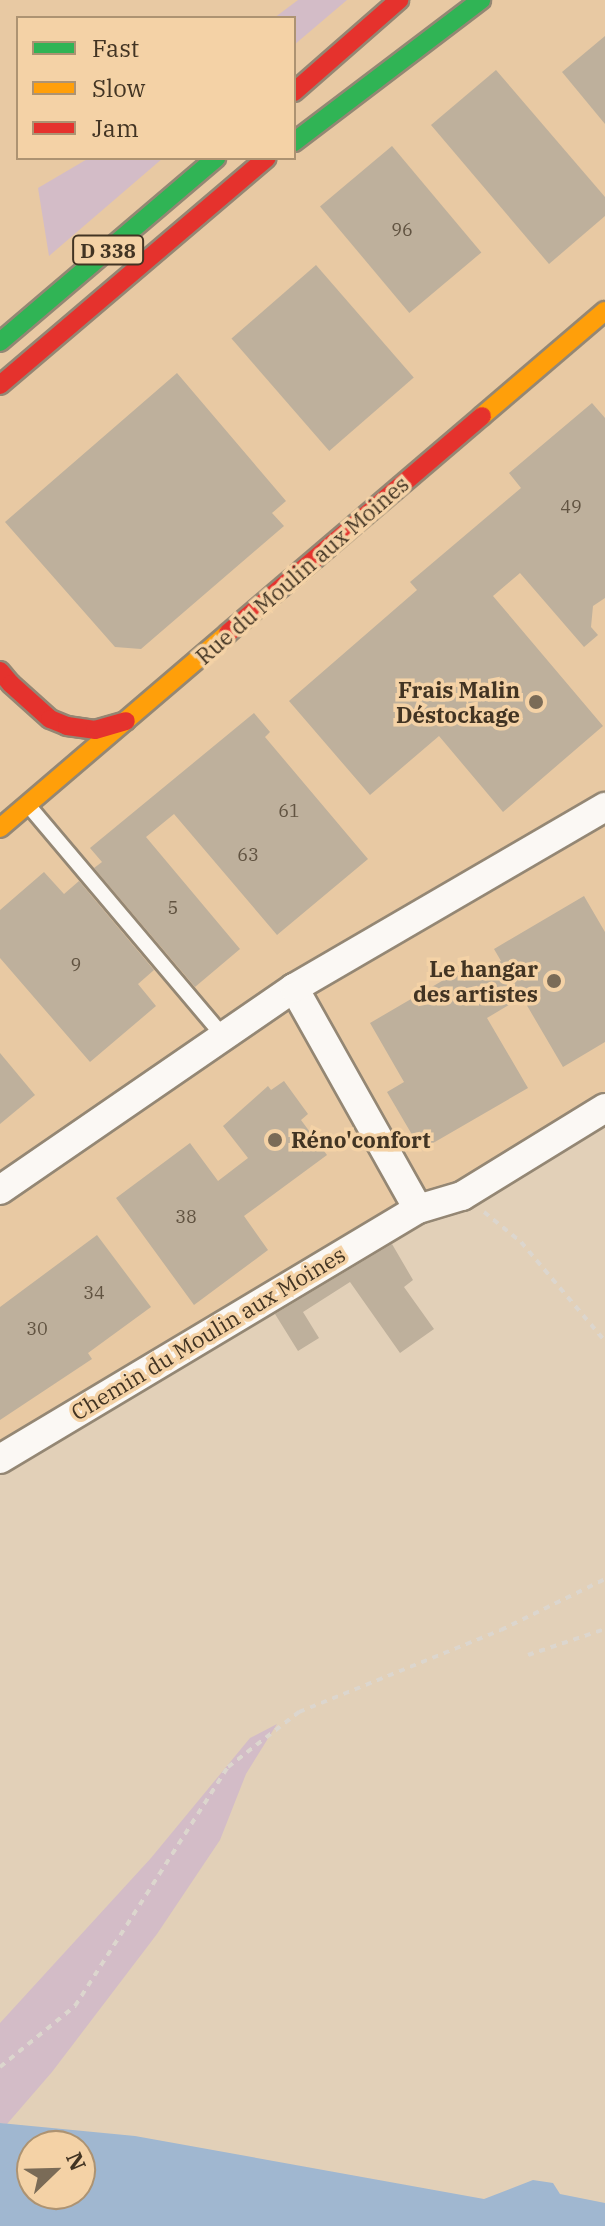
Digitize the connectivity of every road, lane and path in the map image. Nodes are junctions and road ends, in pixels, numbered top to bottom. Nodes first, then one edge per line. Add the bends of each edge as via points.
1 (399, 0) edge
2 (456, 0) edge
3 (481, 0) edge
4 (296, 90) edge
5 (296, 133) edge
6 (296, 140) edge
7 (187, 160) edge
8 (214, 160) edge
9 (265, 160) edge
10 (271, 160) edge
11 (197, 217) junction
12 (24, 294) dead end
13 (605, 311) edge
14 (0, 342) edge
15 (0, 385) edge
16 (5, 678) edge
17 (126, 721) junction
18 (33, 800) junction
19 (605, 807) edge
20 (0, 828) edge
21 (294, 988) junction
22 (223, 1036) junction
23 (605, 1108) edge
24 (0, 1190) edge
25 (462, 1196) junction
26 (418, 1209) junction
27 (605, 1341) edge
28 (0, 1459) edge
29 (605, 1579) edge
30 (605, 1629) edge
31 (528, 1655) dead end
32 (0, 2067) edge

1 - 4 main road
2 - 5 main road
3 - 6 main road
7 - 12 main road via 70,263
8 - 14 main road, D 338
9 - 11 main road, D 338
10 - 11 main road
11 - 15 main road, D 338
13 - 17 main road, Rue du Moulin aux Moines
16 - 17 main road via 50,719 67,726 95,730
16 - 18 main road via 46,751
17 - 18 main road, Rue du Moulin aux Moines
18 - 20 main road, Rue du Moulin aux Moines
18 - 22 lane
19 - 21 street
21 - 22 street
21 - 26 street
22 - 24 street
23 - 25 street, Chemin du Moulin aux Moines
25 - 26 street, Chemin du Moulin aux Moines
25 - 27 path via 521,1242
26 - 28 street, Chemin du Moulin aux Moines
29 - 32 path via 501,1630 299,1712 228,1767 75,2006
30 - 31 path

